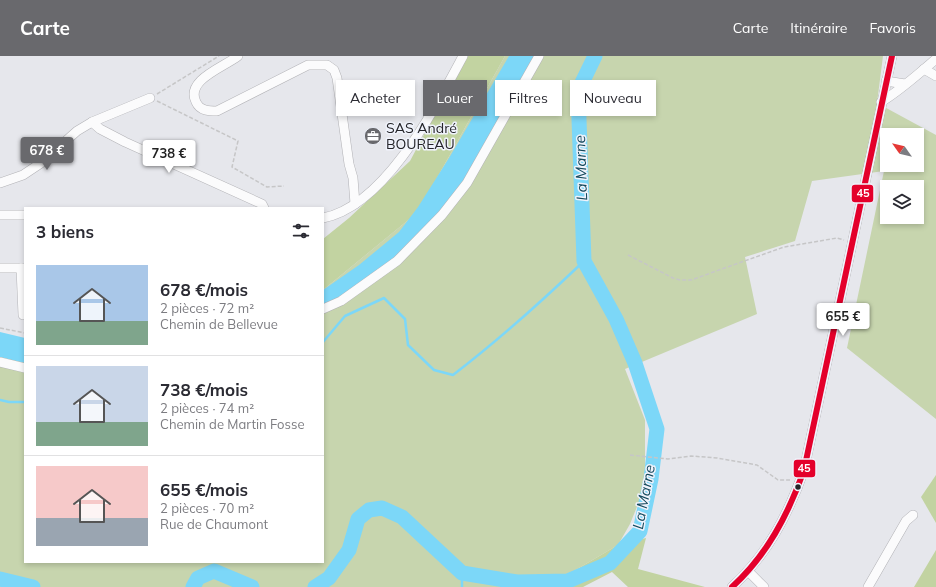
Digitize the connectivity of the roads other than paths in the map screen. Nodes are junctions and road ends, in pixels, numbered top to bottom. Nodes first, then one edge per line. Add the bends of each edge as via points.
1 (238, 56) edge
2 (463, 56) edge
3 (539, 56) edge
4 (892, 56) edge
5 (936, 59) edge
6 (924, 69) junction
7 (936, 76) edge
8 (886, 80) junction
9 (905, 84) junction
10 (150, 98) road end
11 (881, 102) junction
12 (92, 122) junction
13 (0, 183) edge
14 (355, 204) junction
15 (264, 207) edge
16 (24, 215) edge
17 (0, 216) edge
18 (324, 218) edge
19 (0, 268) edge
20 (23, 268) edge
21 (324, 309) edge
22 (23, 314) dead end
23 (0, 362) edge
24 (24, 368) edge
25 (913, 515) dead end
26 (748, 571) junction
27 (732, 587) edge
28 (764, 587) edge
29 (868, 587) edge

1 - 14 street via 197,84 194,99 198,106 206,111 217,111 308,65 326,65 334,70 338,78
2 - 14 street via 440,100 406,153 370,193
3 - 21 street via 467,183 442,215 396,261 341,301
4 - 8 street
5 - 6 street
6 - 7 street
6 - 9 street
8 - 9 street
8 - 11 street
9 - 11 street
10 - 12 street
11 - 26 street via 802,477 782,524
12 - 13 street via 23,175
12 - 15 street via 125,142 262,204
14 - 18 street
16 - 17 street
19 - 20 street
20 - 22 street
23 - 24 street
25 - 29 street via 906,521
26 - 27 street
26 - 28 street

